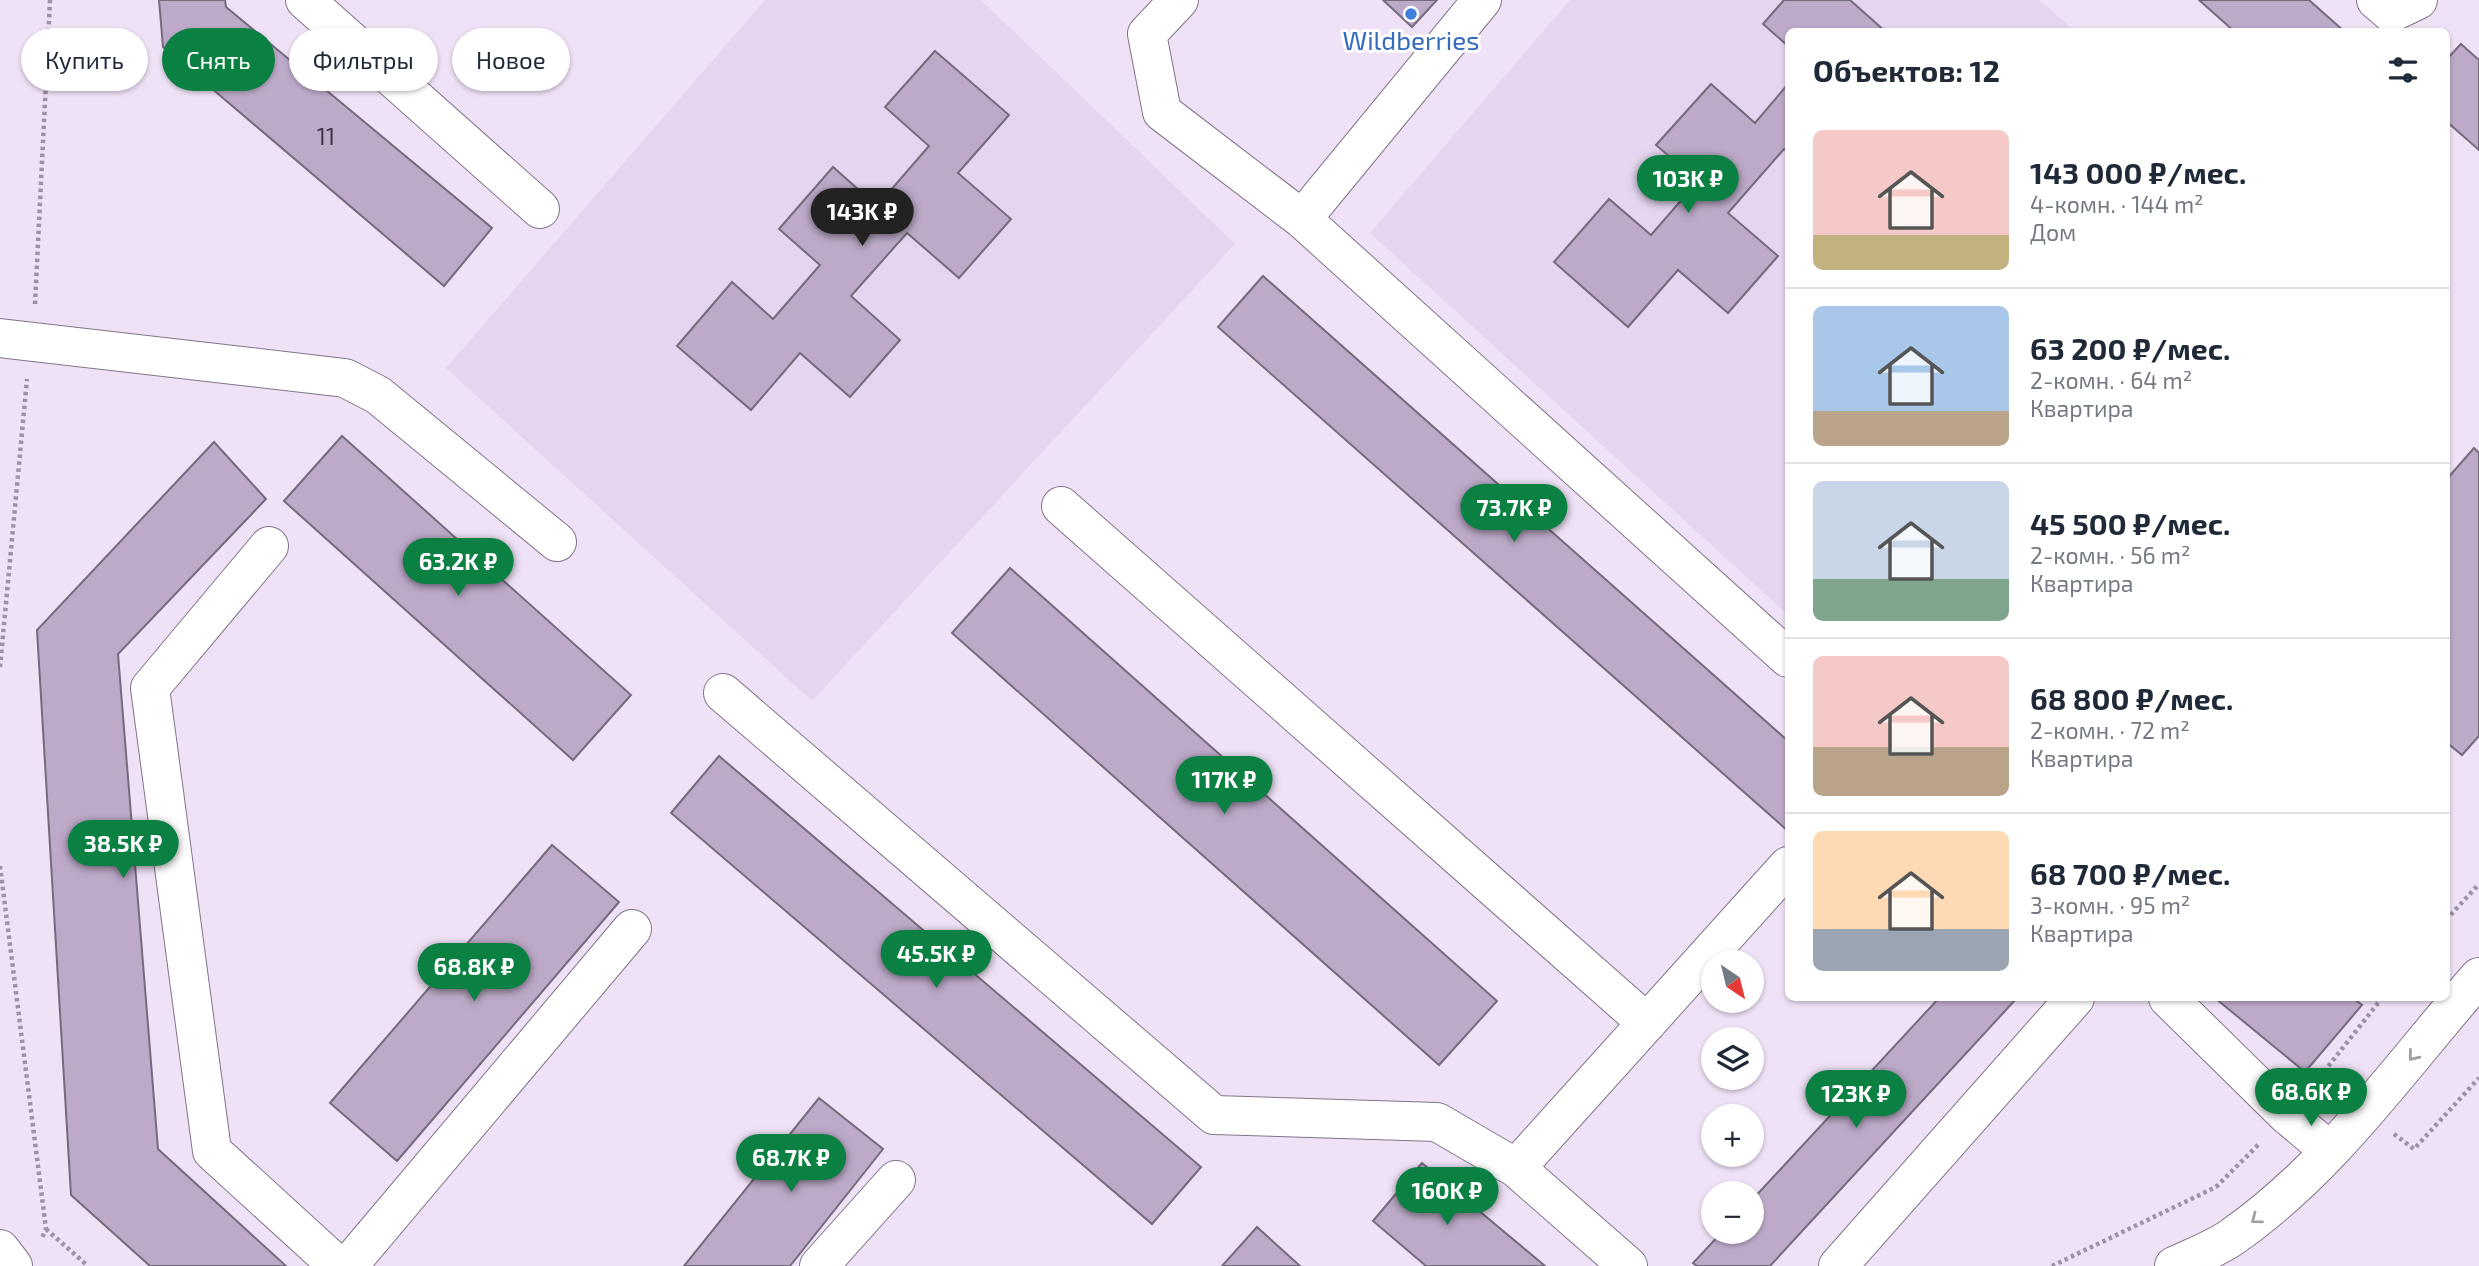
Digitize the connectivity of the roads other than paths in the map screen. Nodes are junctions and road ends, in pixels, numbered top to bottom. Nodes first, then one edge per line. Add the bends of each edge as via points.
1 (305, 0) edge
2 (1179, 0) edge
3 (1482, 0) edge
4 (2376, 0) edge
5 (2418, 0) edge
6 (540, 209) dead end
7 (1302, 219) junction
8 (0, 338) edge
9 (1061, 506) dead end
10 (557, 542) dead end
11 (269, 546) dead end
12 (1785, 655) edge
13 (723, 693) dead end
14 (1785, 869) edge
15 (632, 929) dead end
16 (2465, 999) edge
17 (2072, 1001) edge
18 (2171, 1001) edge
19 (1647, 1023) junction
20 (2330, 1151) junction
21 (1516, 1168) junction
22 (896, 1180) dead end
23 (0, 1249) edge
24 (13, 1266) edge
25 (338, 1266) edge
26 (348, 1266) edge
27 (819, 1266) edge
28 (1628, 1266) edge
29 (1838, 1266) edge
30 (2174, 1266) edge

1 - 6 street
2 - 7 street via 1147,34 1162,112
3 - 7 street
4 - 5 street via 2391,13
7 - 12 street
8 - 10 street via 345,378 378,395
9 - 19 street
11 - 25 street via 150,688 212,1151
13 - 21 street via 1214,1115 1437,1122
14 - 19 street
15 - 26 street
16 -> 20 street
17 - 29 street
18 - 20 street
19 - 21 street
20 -> 30 street via 2283,1199 2229,1239
21 - 28 street
22 - 27 street
23 - 24 street

